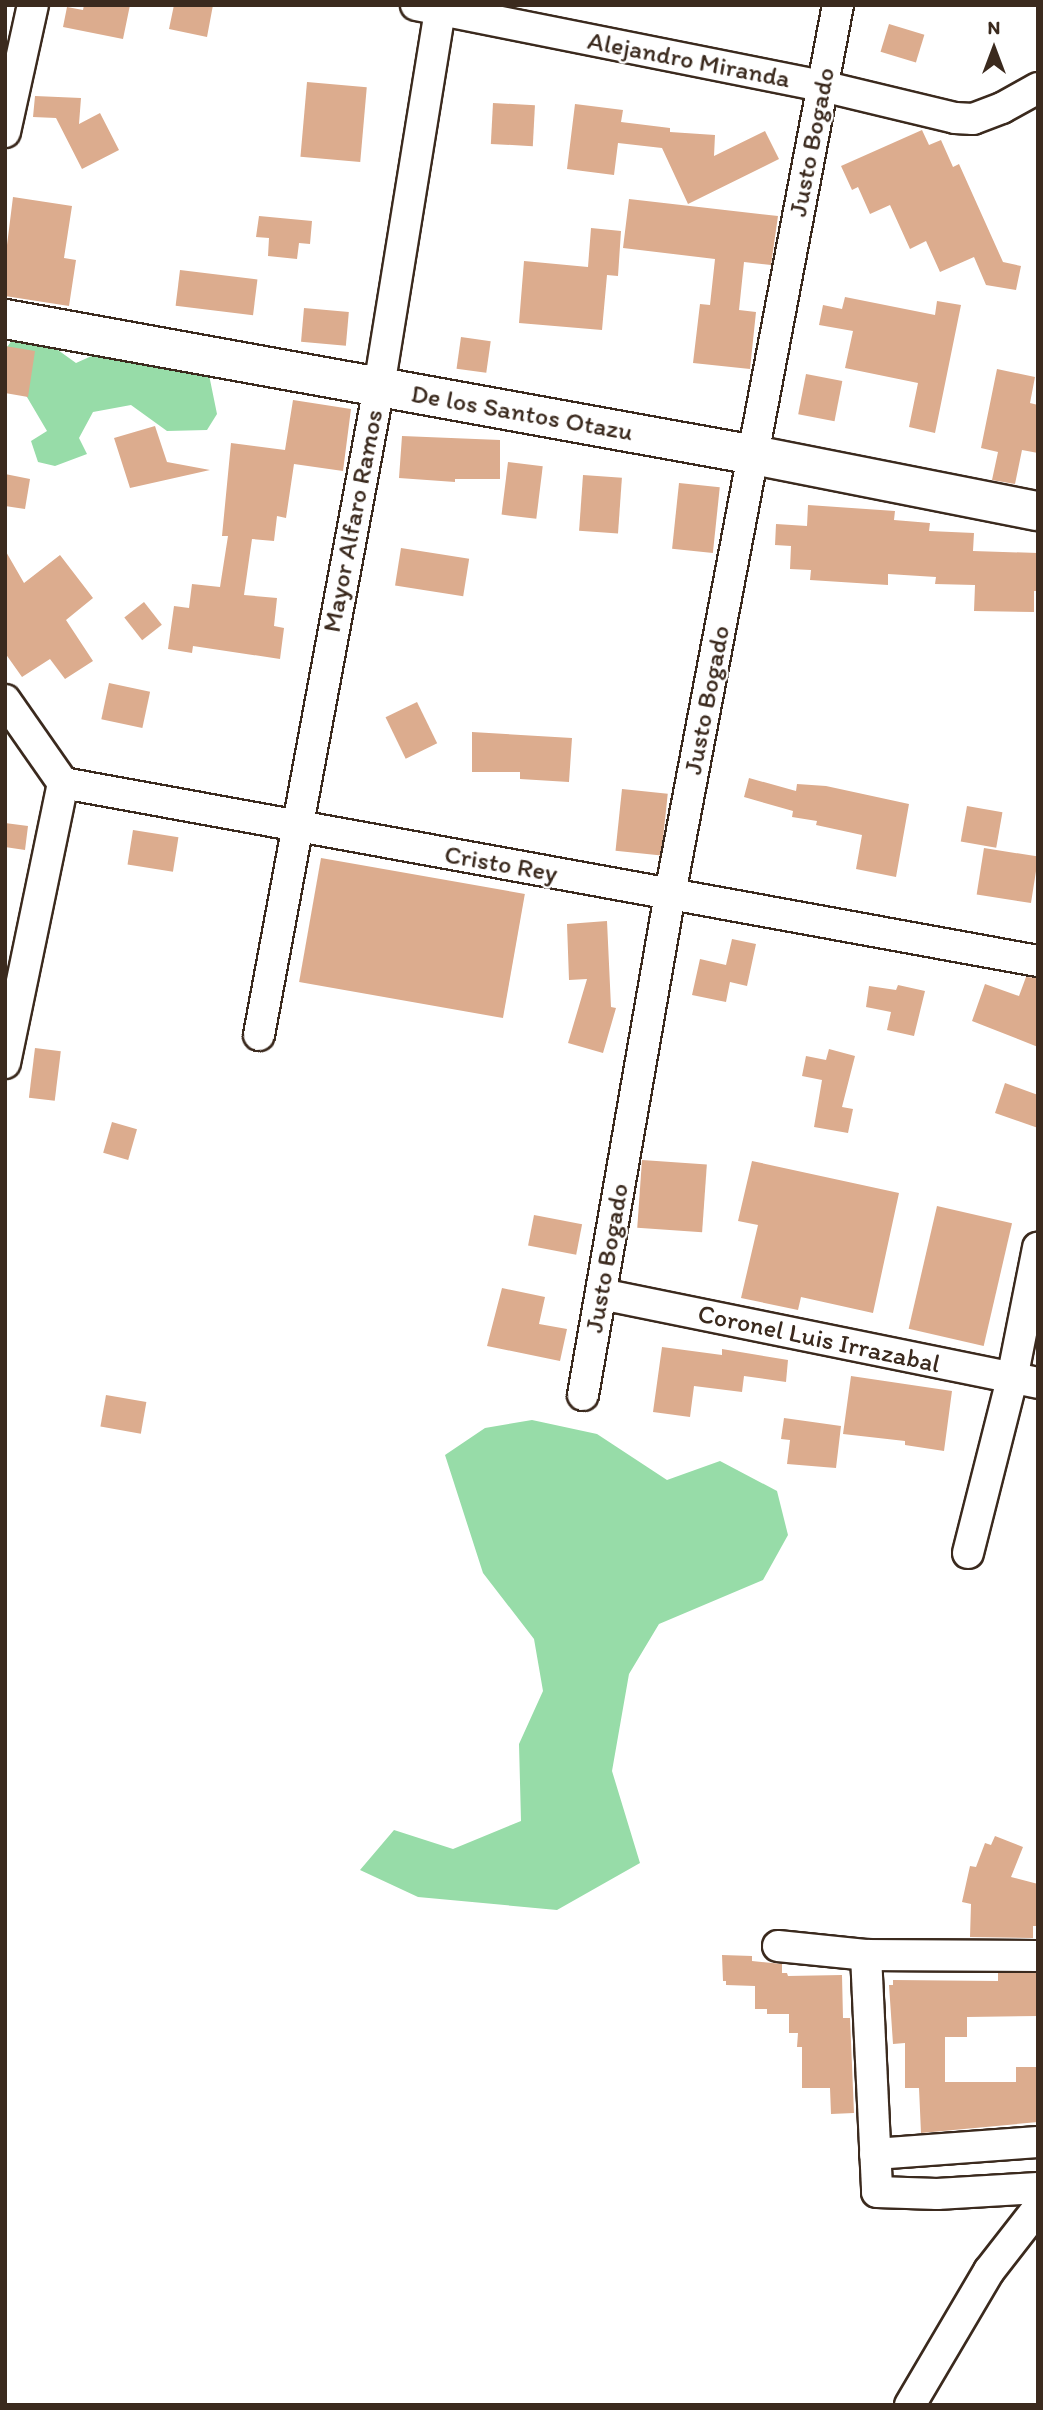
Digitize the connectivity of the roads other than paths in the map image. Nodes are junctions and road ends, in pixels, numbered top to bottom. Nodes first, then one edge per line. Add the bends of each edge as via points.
1 (33, 5) edge
2 (838, 5) edge
3 (433, 7) edge
4 (822, 86) junction
5 (1038, 88) edge
6 (5, 132) edge
7 (5, 319) edge
8 (379, 387) junction
9 (754, 455) junction
10 (1038, 511) edge
11 (5, 700) edge
12 (63, 783) junction
13 (295, 827) junction
14 (670, 894) junction
15 (1038, 961) edge
16 (259, 1035) dead end
17 (5, 1063) edge
18 (1038, 1248) edge
19 (601, 1294) junction
20 (1025, 1381) edge
21 (583, 1395) dead end
22 (968, 1553) dead end
23 (778, 1946) dead end
24 (866, 1955) junction
25 (1038, 1956) edge
26 (1038, 2142) edge
27 (875, 2154) junction
28 (1038, 2188) edge
29 (1038, 2208) edge
30 (910, 2405) edge

1 - 6 street
2 - 4 street, Justo Bogado
3 - 4 street, Alejandro Miranda
3 - 8 street, Mayor Alfaro Ramos
4 - 5 street, Alejandro Miranda via 973,119
4 - 9 street, Justo Bogado
7 - 8 street, De los Santos Otazu
8 - 9 street, De los Santos Otazu
8 - 13 street, Mayor Alfaro Ramos
9 - 10 street, De los Santos Otazu
9 - 14 street, Justo Bogado
11 - 12 street
12 - 13 street, Cristo Rey
12 - 17 street
13 - 14 street, Cristo Rey
13 - 16 street, Mayor Alfaro Ramos
14 - 15 street, Cristo Rey
14 - 19 street, Justo Bogado
18 - 20 street
19 - 20 street, Coronel Luis Irrazabal
19 - 21 street, Justo Bogado
20 - 22 street
23 - 24 street
24 - 25 street
24 - 27 street
26 - 27 street
27 - 28 street via 877,2192
29 - 30 street via 989,2271

